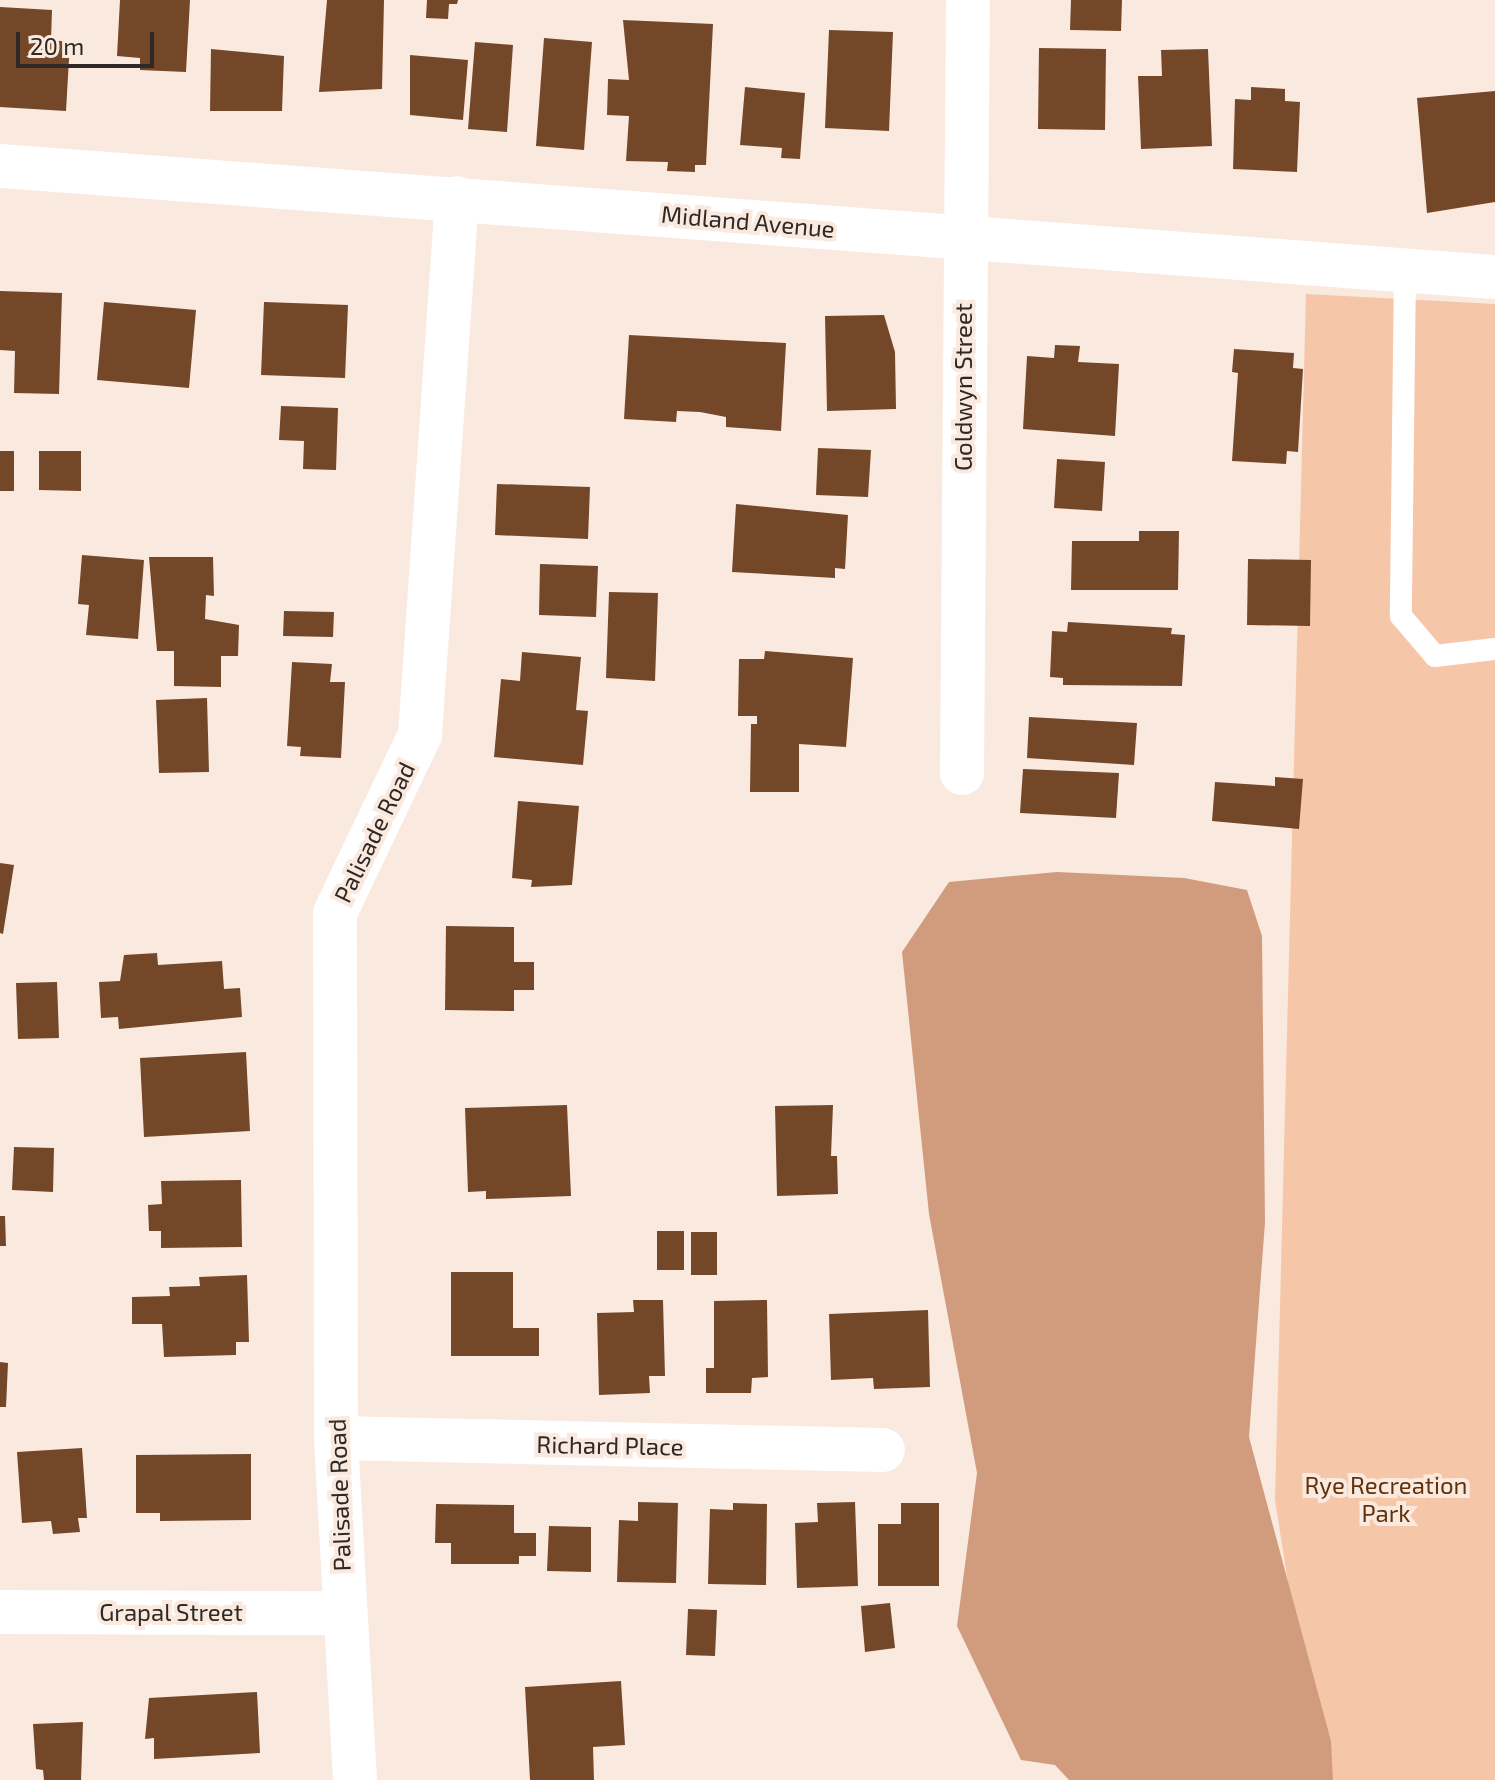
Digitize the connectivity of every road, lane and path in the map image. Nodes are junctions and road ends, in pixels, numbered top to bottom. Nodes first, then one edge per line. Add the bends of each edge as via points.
1 (968, 0) edge
2 (0, 166) edge
3 (457, 198) junction
4 (964, 238) junction
5 (1405, 270) junction
6 (1495, 277) edge
7 (1495, 649) edge
8 (962, 773) dead end
9 (336, 1438) junction
10 (883, 1450) dead end
11 (0, 1612) edge
12 (342, 1613) junction
13 (355, 1780) edge

1 - 4 street, Goldwyn Street
2 - 3 street, Midland Avenue
3 - 4 street, Midland Avenue
3 - 9 street, Palisade Road via 420,735 335,913
4 - 5 street, Midland Avenue
4 - 8 street, Goldwyn Street
5 - 6 street, Midland Avenue
5 - 7 lane via 1401,616 1435,656
9 - 10 street, Richard Place
9 - 12 street, Palisade Road
11 - 12 street, Grapal Street
12 - 13 street, Palisade Road

